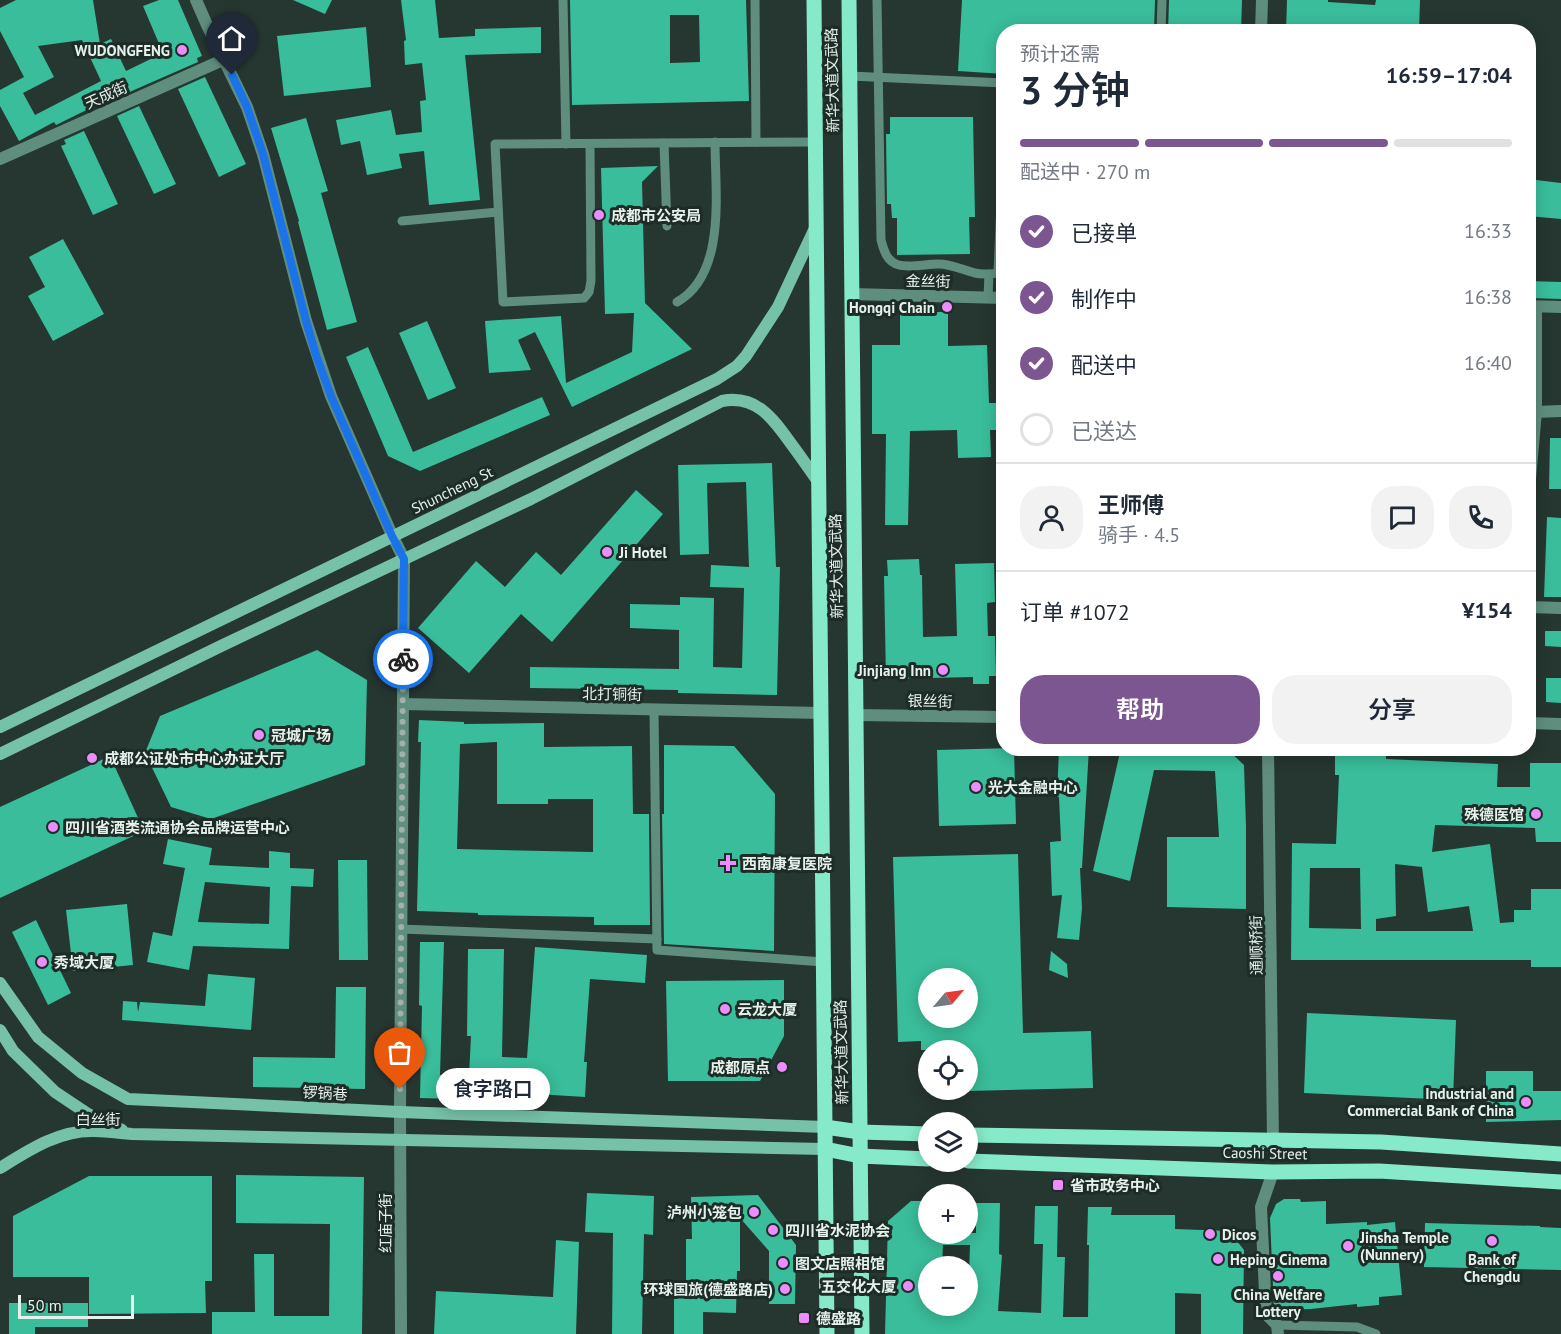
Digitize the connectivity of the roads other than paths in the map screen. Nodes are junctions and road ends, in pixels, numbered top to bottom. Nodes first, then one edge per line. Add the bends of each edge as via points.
1 (196, 0) edge
2 (563, 0) edge
3 (755, 0) edge
4 (814, 0) edge
5 (849, 0) edge
6 (877, 0) edge
7 (1162, 0) edge
8 (1262, 0) edge
9 (1161, 24) edge
10 (1261, 24) edge
11 (225, 59) junction
12 (850, 76) junction
13 (878, 78) junction
14 (996, 83) edge
15 (715, 142) junction
16 (756, 142) junction
17 (816, 142) junction
18 (664, 143) junction
19 (566, 144) junction
20 (590, 144) junction
21 (0, 159) edge
22 (498, 212) junction
23 (402, 221) dead end
24 (816, 224) junction
25 (667, 226) dead end
26 (996, 273) edge
27 (989, 274) junction
28 (852, 294) junction
29 (988, 297) junction
30 (996, 298) edge
31 (677, 302) dead end
32 (1536, 306) edge
33 (1561, 307) edge
34 (1561, 411) edge
35 (1536, 412) edge
36 (819, 483) junction
37 (392, 536) junction
38 (404, 559) junction
39 (1536, 607) edge
40 (1561, 608) edge
41 (403, 704) junction
42 (654, 710) junction
43 (821, 713) junction
44 (856, 715) junction
45 (996, 717) edge
46 (1536, 723) edge
47 (1561, 724) edge
48 (0, 727) edge
49 (0, 754) edge
50 (1268, 756) edge
51 (401, 929) junction
52 (657, 939) junction
53 (823, 962) junction
54 (0, 983) edge
55 (0, 1030) edge
56 (400, 1112) junction
57 (825, 1126) junction
58 (860, 1132) junction
59 (132, 1134) junction
60 (918, 1134) edge
61 (978, 1135) edge
62 (400, 1140) junction
63 (1273, 1141) junction
64 (825, 1149) junction
65 (1561, 1154) edge
66 (860, 1156) junction
67 (918, 1159) edge
68 (978, 1161) edge
69 (0, 1168) edge
70 (1273, 1172) junction
71 (1561, 1182) edge
72 (1278, 1330) edge
73 (401, 1334) edge
74 (827, 1334) edge
75 (862, 1334) edge
76 (1376, 1334) edge

1 - 11 street
2 - 19 lane
3 - 16 lane
4 - 17 main road, 新华大道文武路
5 - 12 main road, 新华大道文武路
6 - 13 lane
7 - 9 lane
8 - 10 street
11 - 21 street, 天成街
11 - 37 street via 263,154 316,355
12 - 13 lane
12 - 28 main road, 新华大道文武路
13 - 14 lane
13 - 27 lane via 884,252 900,266 941,264
15 - 16 lane
15 - 18 lane
15 - 31 lane via 714,246 697,285
16 - 17 lane
17 - 24 main road, 新华大道文武路
18 - 20 lane
18 - 25 lane
19 - 20 lane
19 - 22 lane via 495,144
20 - 22 lane via 591,281 584,298 503,302
22 - 23 lane
24 - 36 main road, 新华大道文武路
24 - 37 main road, Shuncheng St via 778,307 737,366
26 - 27 lane
27 - 29 lane
28 - 29 street, 金丝街
28 - 44 main road, 新华大道文武路
29 - 30 street, 金丝街
32 - 33 street
34 - 35 street
36 - 38 main road via 770,416 744,400 722,401
36 - 43 main road, 新华大道文武路
37 - 38 street
37 - 48 main road, Shuncheng St
38 - 41 street, 红庙子街
38 - 49 main road
39 - 40 street
41 - 42 street, 北打铜街
41 - 51 street, 红庙子街
42 - 43 street, 北打铜街
42 - 52 lane
43 - 53 main road, 新华大道文武路
44 - 45 street, 银丝街
44 - 58 main road, 新华大道文武路
46 - 47 street
50 - 63 street, 通顺桥街
51 - 52 lane
51 - 56 street, 红庙子街
52 - 53 lane via 657,950
53 - 57 main road, 新华大道文武路
54 - 56 main road, 锣锅巷 via 38,1037 82,1073 128,1099
55 - 59 main road via 13,1051 55,1092 88,1114
56 - 57 main road, 锣锅巷
56 - 62 street, 红庙子街
57 - 58 main road
57 - 64 main road, 新华大道文武路
58 - 60 main road
58 - 66 main road, 新华大道文武路
59 - 62 main road
59 - 69 main road, 白丝街 via 69,1133 42,1142
61 - 63 main road, Caoshi Street
62 - 64 main road
62 - 73 street, 红庙子街
63 - 65 main road, Caoshi Street via 1381,1142
64 - 66 main road
64 - 74 main road, 新华大道文武路
66 - 67 main road
66 - 75 main road, 新华大道文武路
68 - 70 main road, Caoshi Street
70 - 71 main road, Caoshi Street via 1379,1171
70 - 72 street via 1261,1207 1266,1314
72 - 76 lane via 1357,1327

